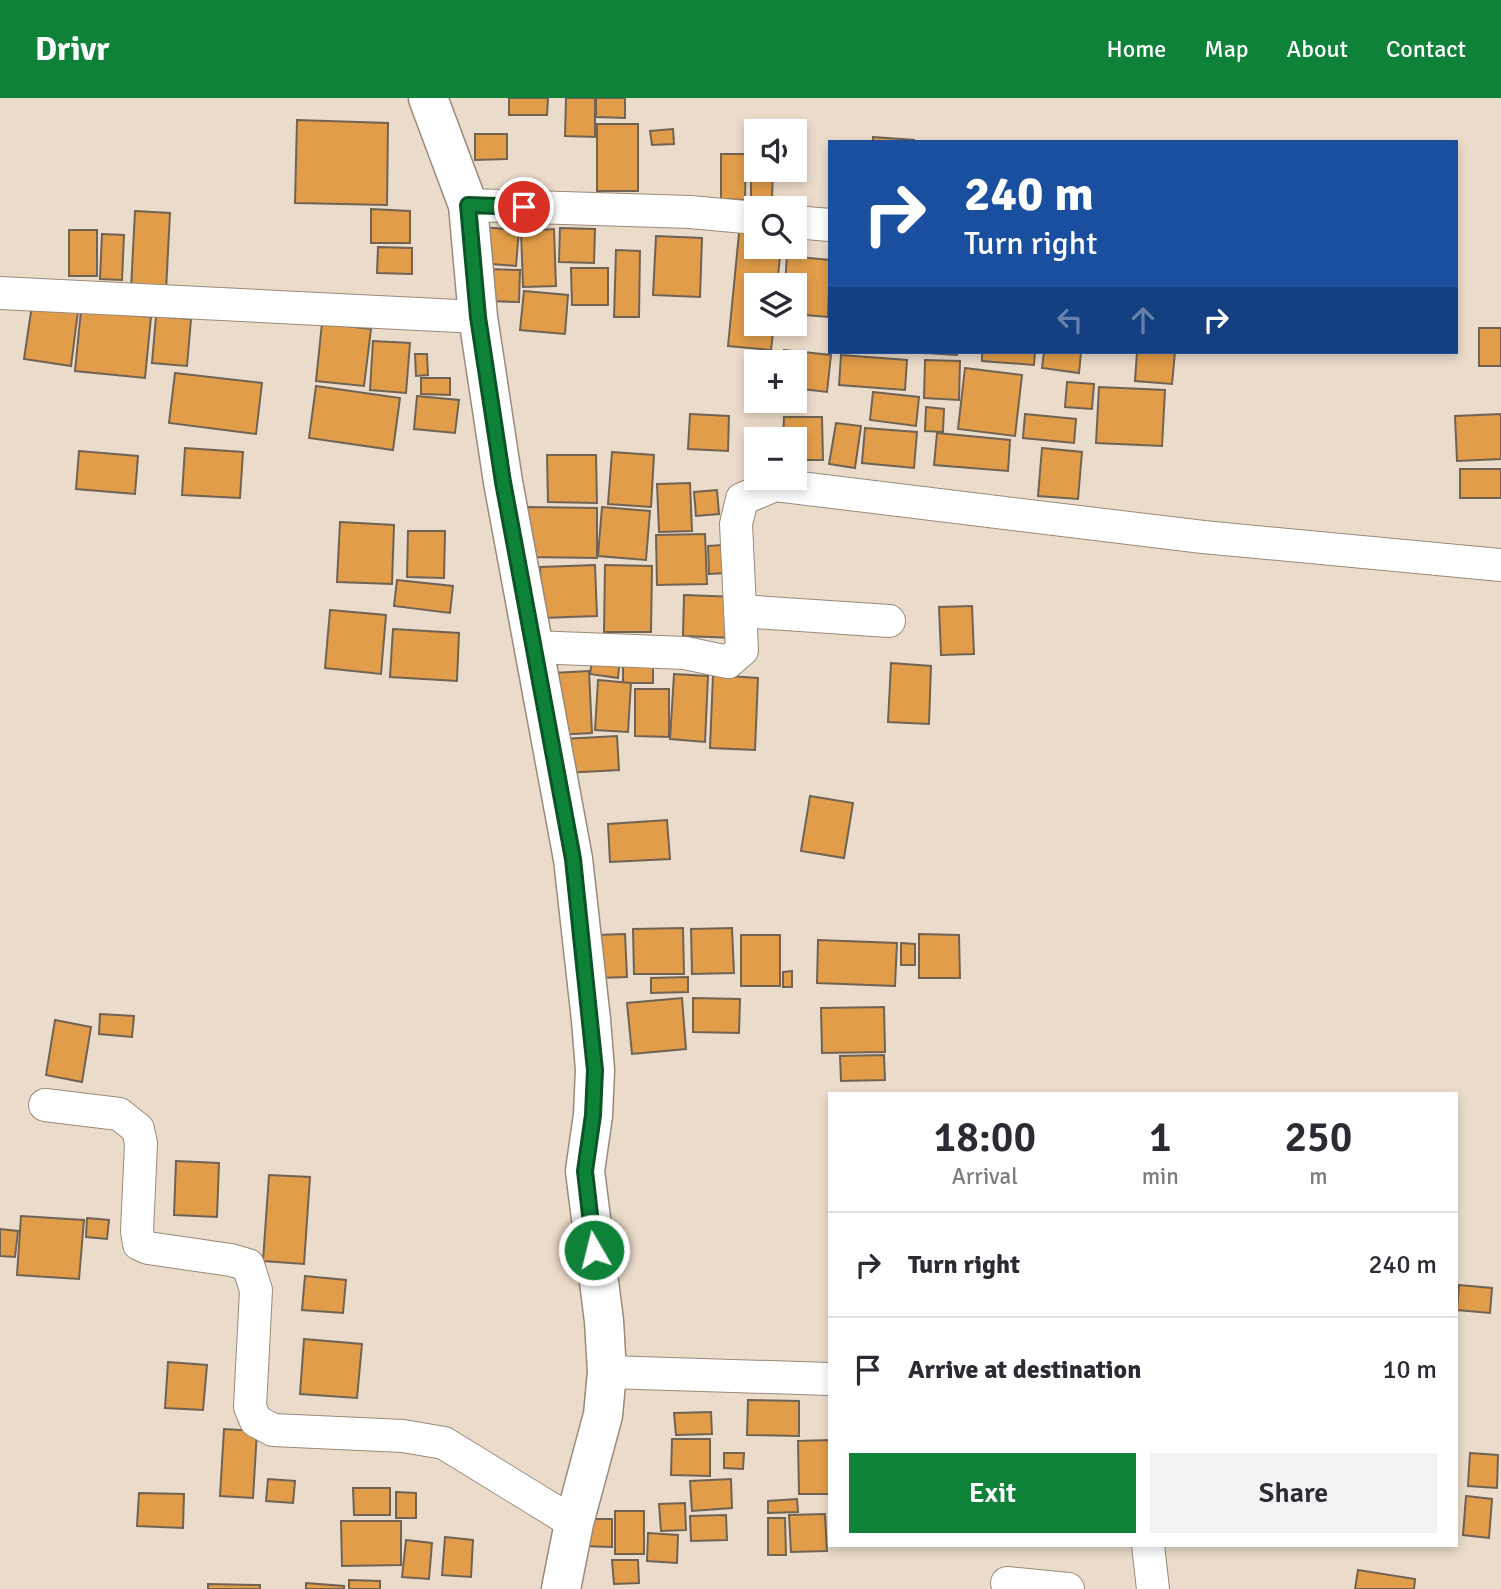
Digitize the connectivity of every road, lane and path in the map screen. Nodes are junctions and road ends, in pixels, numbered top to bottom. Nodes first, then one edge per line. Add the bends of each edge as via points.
1 (428, 98) edge
2 (468, 205) junction
3 (744, 217) edge
4 (807, 223) edge
5 (828, 225) edge
6 (0, 293) edge
7 (478, 317) junction
8 (1501, 565) edge
9 (740, 611) junction
10 (889, 621) dead end
11 (534, 647) junction
12 (45, 1105) dead end
13 (607, 1372) junction
14 (828, 1379) edge
15 (574, 1523) junction
16 (1148, 1547) edge
17 (1007, 1583) dead end
18 (561, 1589) edge
19 (1068, 1589) edge
20 (1153, 1589) edge

1 - 2 street
2 - 3 street
2 - 7 street
4 - 5 street
6 - 7 street
7 - 11 street
8 - 9 street via 1203,537 775,485 742,499 736,524
9 - 10 street
9 - 11 street via 742,650 728,662 685,653
11 - 13 street via 573,859 591,1020 595,1070 585,1171
12 - 15 street via 119,1114 138,1129 139,1244 248,1265 256,1290 250,1408 256,1421 273,1430 403,1436 444,1443
13 - 14 street
13 - 15 street via 603,1415
15 - 18 street
16 - 20 street
17 - 19 street

